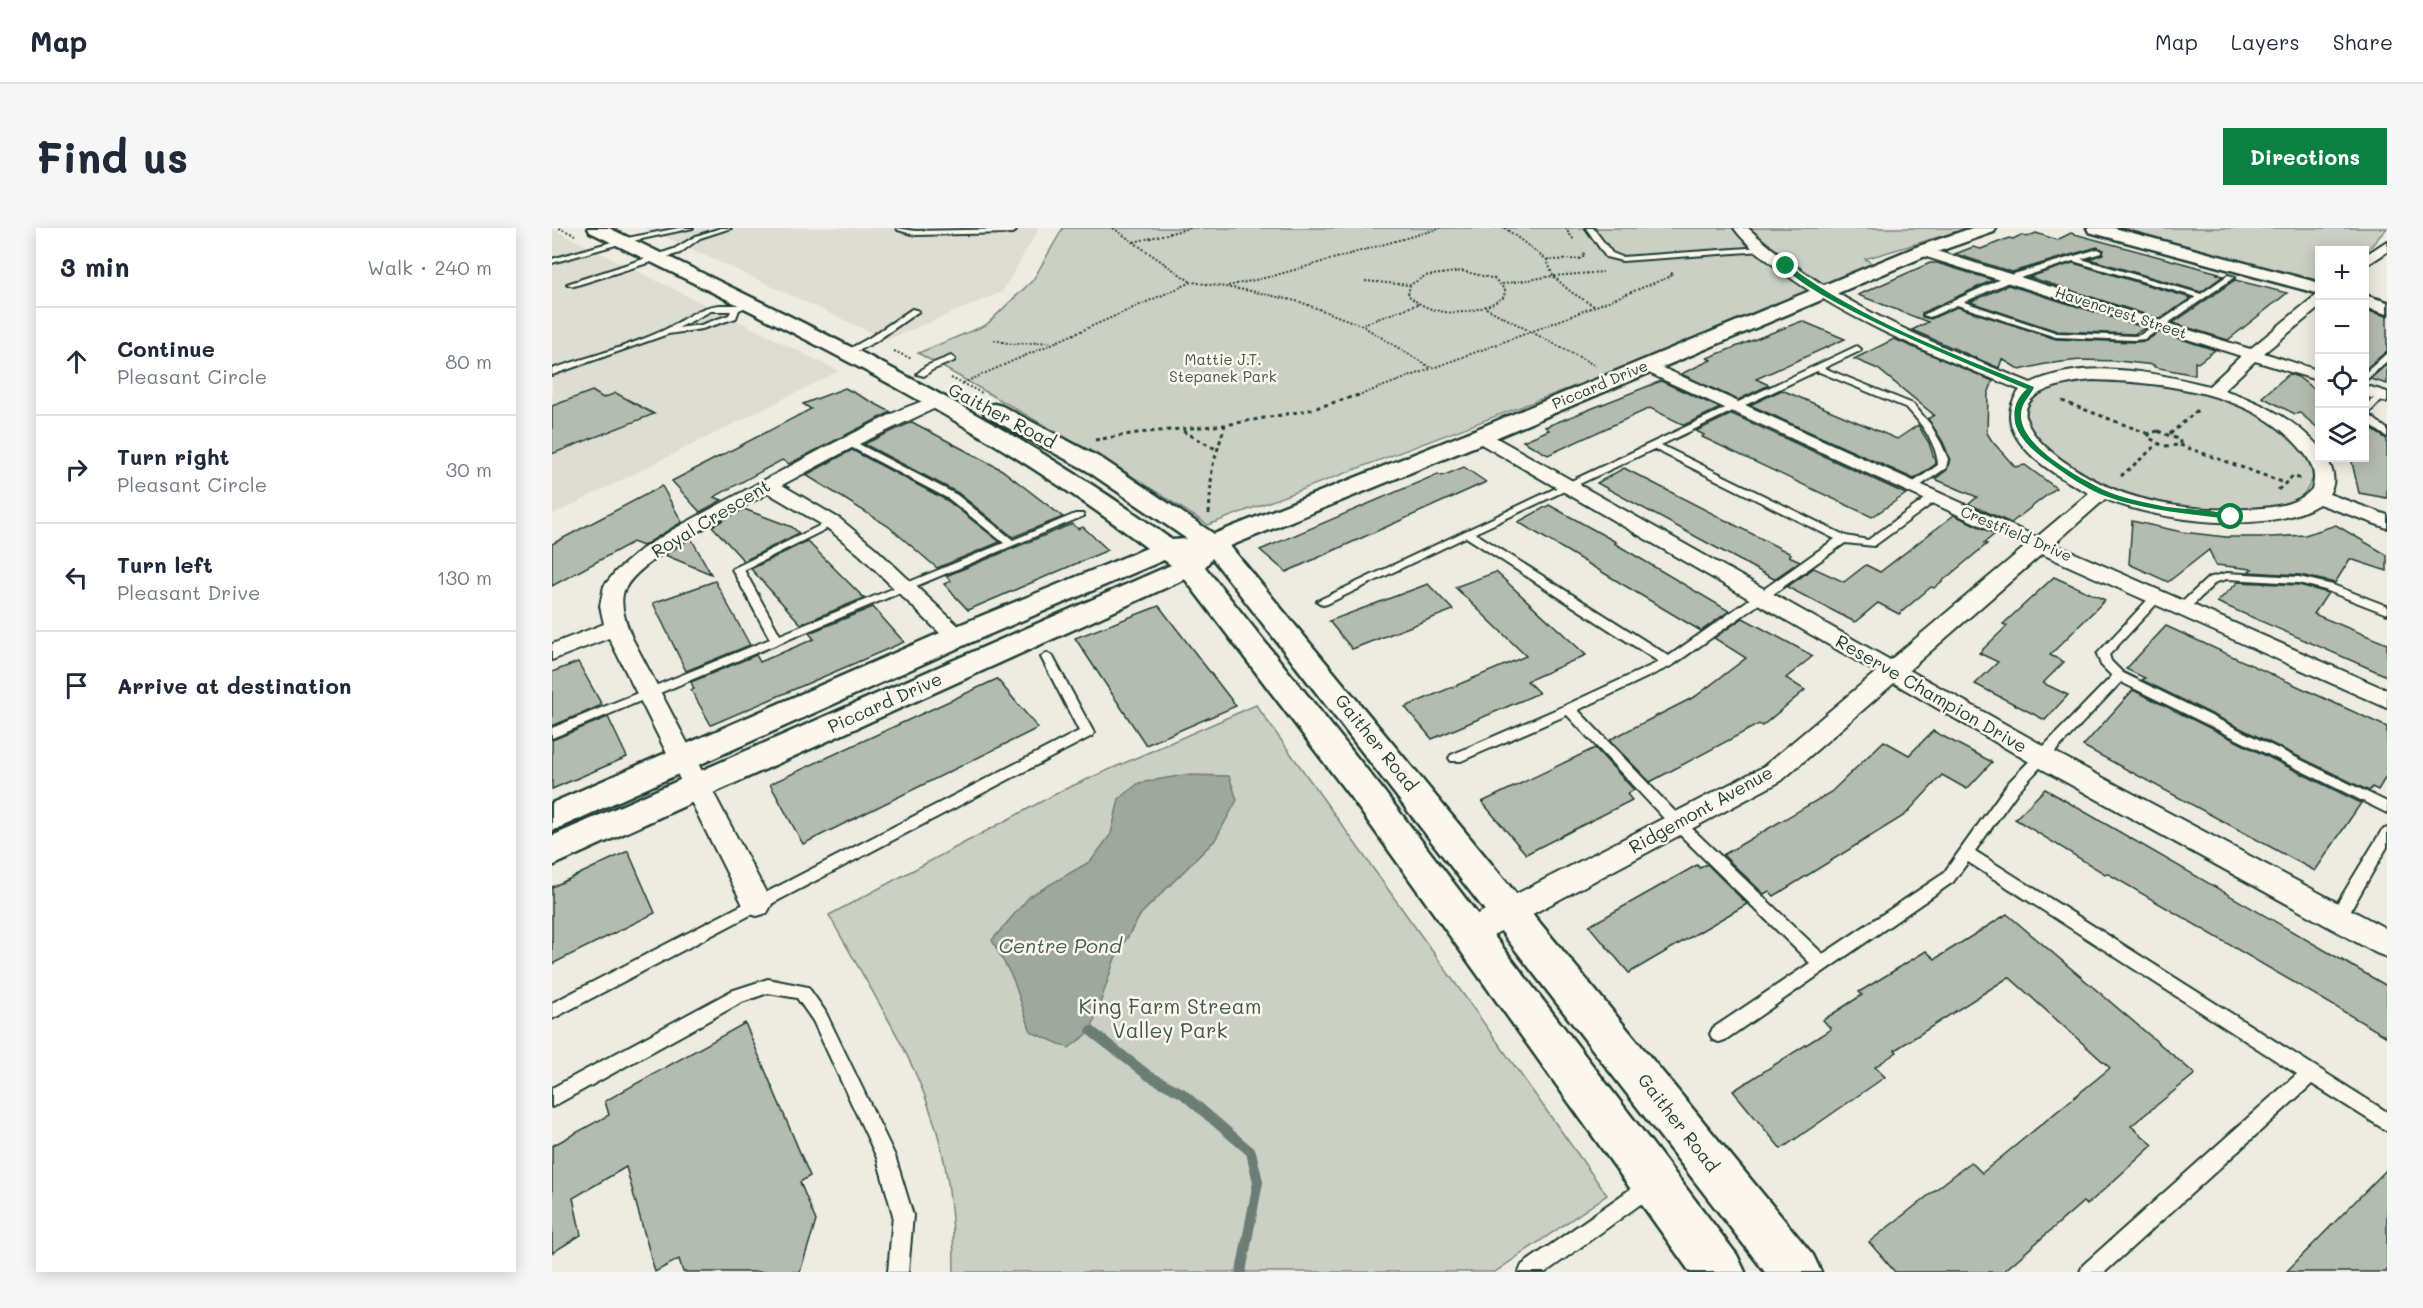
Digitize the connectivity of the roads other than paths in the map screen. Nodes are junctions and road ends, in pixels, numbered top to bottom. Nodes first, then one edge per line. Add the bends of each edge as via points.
1 (596, 228) edge
2 (690, 228) edge
3 (728, 228) edge
4 (1589, 228) edge
5 (1740, 228) edge
6 (1988, 228) edge
7 (2096, 228) edge
8 (900, 229) edge
9 (1013, 231) dead end
10 (622, 241) junction
11 (2387, 245) edge
12 (1762, 249) junction
13 (1922, 250) junction
14 (2098, 250) dead end
15 (654, 258) junction
16 (2074, 259) junction
17 (2369, 259) edge
18 (552, 261) edge
19 (2231, 277) dead end
20 (2010, 278) junction
21 (571, 284) dead end
22 (2315, 288) edge
23 (1822, 293) junction
24 (2203, 297) junction
25 (2318, 300) edge
26 (1957, 302) junction
27 (2369, 303) edge
28 (743, 307) junction
29 (2387, 308) edge
30 (915, 312) dead end
31 (1926, 315) dead end
32 (2159, 326) junction
33 (667, 332) junction
34 (1857, 349) dead end
35 (844, 354) junction
36 (2252, 354) junction
37 (2387, 356) edge
38 (951, 359) dead end
39 (1646, 366) junction
40 (1816, 368) junction
41 (552, 372) edge
42 (2369, 374) edge
43 (2315, 375) edge
44 (940, 386) junction
45 (2031, 389) junction
46 (2369, 392) edge
47 (2210, 396) junction
48 (2384, 396) edge
49 (1734, 407) junction
50 (2368, 408) edge
51 (2369, 419) edge
52 (2387, 434) edge
53 (1480, 436) junction
54 (848, 442) junction
55 (1654, 445) junction
56 (768, 485) junction
57 (1565, 486) junction
58 (2109, 486) junction
59 (1910, 488) junction
60 (2317, 496) junction
61 (1933, 498) junction
62 (1079, 516) dead end
63 (2387, 522) edge
64 (833, 523) junction
65 (1467, 533) junction
66 (1843, 539) junction
67 (1012, 544) junction
68 (2040, 544) junction
69 (1195, 545) junction
70 (907, 588) junction
71 (2158, 596) junction
72 (1760, 598) junction
73 (1323, 601) dead end
74 (2183, 608) junction
75 (2387, 610) edge
76 (617, 627) junction
77 (957, 637) junction
78 (777, 641) junction
79 (552, 652) edge
80 (1047, 657) dead end
81 (1669, 662) junction
82 (1892, 672) junction
83 (2119, 676) junction
84 (649, 694) junction
85 (2387, 700) edge
86 (1569, 709) junction
87 (552, 733) edge
88 (2042, 757) junction
89 (1456, 758) dead end
90 (690, 773) junction
91 (2387, 808) edge
92 (552, 818) edge
93 (1678, 824) junction
94 (2387, 834) edge
95 (552, 852) edge
96 (1966, 853) junction
97 (757, 904) junction
98 (1511, 912) junction
99 (2338, 918) junction
100 (1469, 933) junction
101 (2387, 944) edge
102 (1823, 964) junction
103 (552, 1011) edge
104 (1719, 1034) dead end
105 (2311, 1073) junction
106 (552, 1098) edge
107 (2387, 1122) edge
108 (1654, 1183) junction
109 (2099, 1269) edge
110 (898, 1272) edge
111 (1529, 1272) edge
112 (1720, 1272) edge
113 (1796, 1272) edge

1 - 10 main road, Gaither Road
2 - 10 lane
3 - 15 lane
4 - 12 lane via 1609,255 1622,259
5 - 12 street
6 - 13 main road, Piccard Drive
7 - 22 main road
8 - 9 lane via 915,233
10 - 15 main road, Gaither Road
10 - 18 lane
11 - 17 street
12 - 23 street
13 - 20 street, Havencrest Street
13 - 23 main road, Piccard Drive
14 - 16 lane
15 - 21 lane
15 - 28 main road, Gaither Road
16 - 20 lane
16 - 24 lane
19 - 24 lane
20 - 26 lane
20 - 32 street, Havencrest Street
23 - 39 main road, Piccard Drive
23 - 45 street via 1909,337
24 - 32 lane
25 - 36 street
26 - 31 lane
26 - 32 lane via 2056,335 2142,338
27 - 29 main road
28 - 33 lane via 733,316 702,327
28 - 33 lane via 716,308 685,319
28 - 35 main road, Gaither Road
30 - 35 lane
32 - 36 street, Havencrest Street
33 - 41 lane
34 - 40 lane
35 - 44 main road, Gaither Road
36 - 43 street, Havencrest Street
36 - 47 street
37 - 42 lane
38 - 44 lane via 929,368
39 - 49 street, Crestfield Drive
39 - 53 main road, Piccard Drive
40 - 49 lane
40 - 59 lane via 1919,413 1944,457 1943,466
44 - 54 street, Royal Crescent
44 - 69 main road, Gaither Road via 1095,465
44 - 69 main road, Gaither Road via 1048,468 1126,519
45 - 47 street via 2073,377 2120,375 2169,381
45 - 58 street via 2024,395 2017,417 2021,430 2036,450 2054,464
46 - 48 street
47 - 60 street via 2276,420 2309,445 2324,477
48 - 50 lane
49 - 55 lane
49 - 59 street, Crestfield Drive
51 - 52 lane
53 - 57 street, Reserve Champion Drive
53 - 69 main road, Piccard Drive
54 - 56 street, Royal Crescent
54 - 67 lane via 953,497
55 - 57 lane
55 - 66 lane
56 - 64 street
56 - 76 street, Royal Crescent via 678,535 634,566 616,585 611,603
57 - 65 lane
57 - 72 street, Reserve Champion Drive
58 - 60 street via 2163,509 2231,517 2291,509
58 - 68 street, Ridgemont Avenue
59 - 61 street, Crestfield Drive
60 - 63 street
61 - 66 lane via 1870,544
61 - 68 street, Crestfield Drive
62 - 67 lane
64 - 70 street
64 - 78 lane via 738,569
65 - 73 lane
65 - 81 lane
66 - 72 lane
67 - 70 lane
68 - 71 street, Crestfield Drive
68 - 82 street, Ridgemont Avenue
69 - 77 main road, Piccard Drive
69 - 90 main road, Piccard Drive
69 - 98 main road, Gaither Road via 1227,557
69 - 100 main road, Gaither Road via 1367,794
70 - 77 street
70 - 78 lane
71 - 74 street, Crestfield Drive
71 - 83 lane via 2103,654 2105,662
72 - 81 lane
72 - 82 street, Reserve Champion Drive
74 - 75 lane via 2212,580 2227,576 2299,580 2329,587
74 - 85 street, Crestfield Drive
76 - 79 street
76 - 84 street, Royal Crescent
77 - 90 main road, Piccard Drive
78 - 84 lane
80 - 97 lane via 1087,733
81 - 86 lane
82 - 88 street, Reserve Champion Drive
82 - 93 street, Ridgemont Avenue via 1772,774
83 - 88 lane
83 - 91 lane
84 - 87 lane
84 - 90 street, Royal Crescent
86 - 89 lane
86 - 93 lane
88 - 96 lane via 2013,787
88 - 99 street, Reserve Champion Drive
90 - 92 main road, Piccard Drive
90 - 95 main road, Piccard Drive
90 - 97 street, Royal Crescent
93 - 98 street, Ridgemont Avenue
93 - 102 lane
94 - 99 lane
96 - 102 lane via 1948,878
96 - 105 lane
97 - 103 lane
98 - 100 street, Ridgemont Avenue
98 - 113 main road, Gaither Road
99 - 101 street, Reserve Champion Drive
100 - 108 main road, Gaither Road
102 - 104 lane
105 - 107 lane
105 - 109 lane
106 - 110 lane via 737,996 768,986 802,992 819,1016 886,1156 903,1215
108 - 111 lane
108 - 112 main road, Gaither Road

